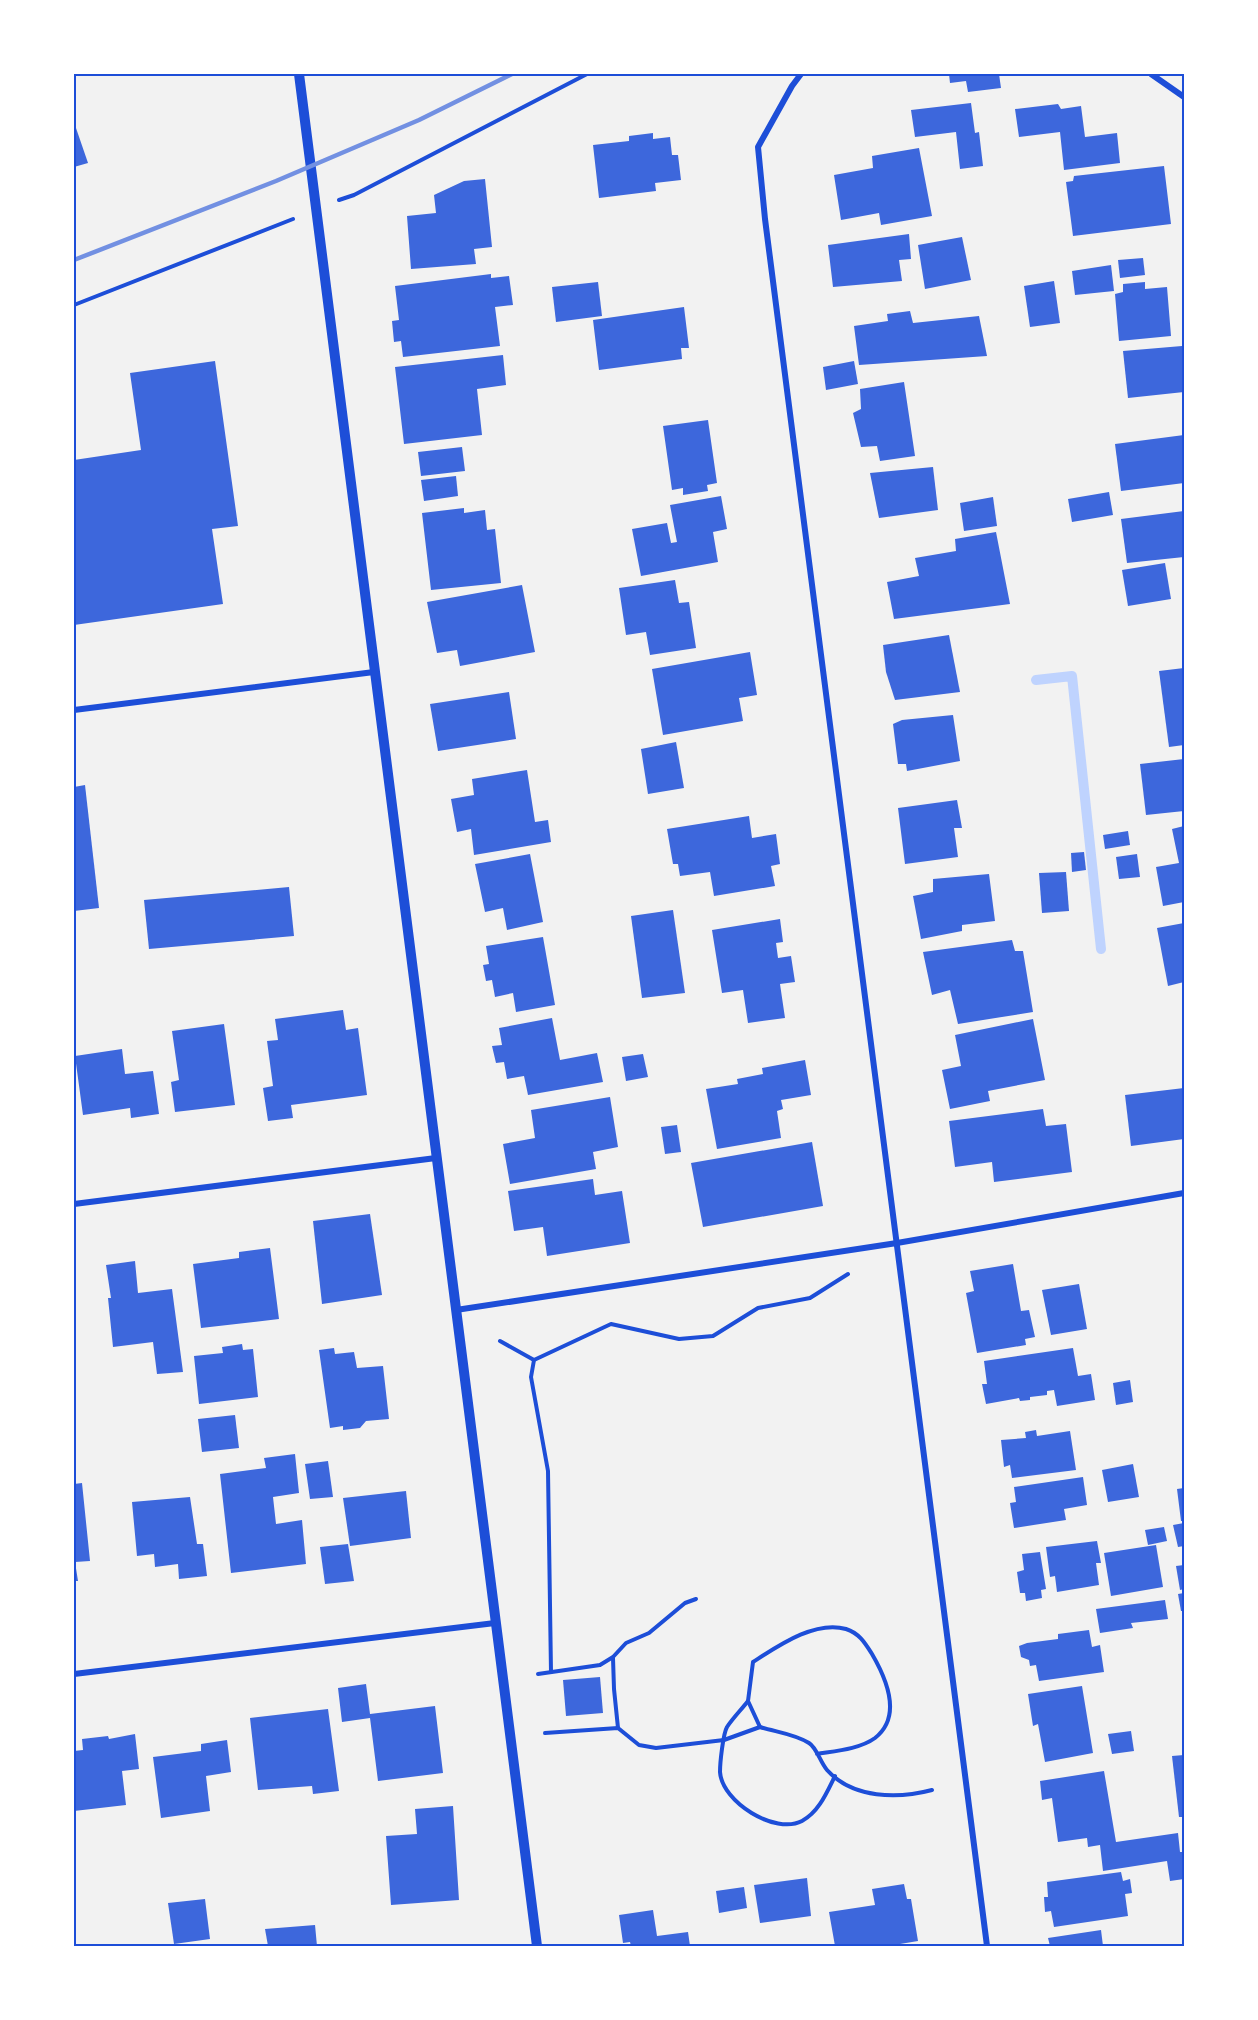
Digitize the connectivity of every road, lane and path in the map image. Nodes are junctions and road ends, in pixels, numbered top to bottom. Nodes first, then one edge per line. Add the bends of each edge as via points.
1 (299, 74) edge
2 (587, 74) edge
3 (801, 74) edge
4 (1151, 74) edge
5 (1185, 97) edge
6 (354, 195) dead end
7 (281, 224) dead end
8 (74, 305) edge
9 (374, 672) junction
10 (74, 710) edge
11 (436, 1158) junction
12 (1185, 1193) edge
13 (74, 1204) edge
14 (897, 1243) junction
15 (849, 1274) dead end
16 (456, 1310) junction
17 (500, 1341) dead end
18 (534, 1360) junction
19 (696, 1599) dead end
20 (495, 1623) junction
21 (613, 1657) junction
22 (551, 1672) junction
23 (74, 1674) edge
24 (538, 1674) dead end
25 (748, 1701) junction
26 (760, 1727) junction
27 (618, 1728) junction
28 (545, 1733) dead end
29 (724, 1740) junction
30 (817, 1754) junction
31 (835, 1776) junction
32 (932, 1790) dead end
33 (537, 1947) edge
34 (987, 1947) edge

1 - 9 street
2 - 6 path
3 - 14 street via 758,147
4 - 5 street
7 - 8 path
9 - 10 street
9 - 11 street
11 - 13 street
11 - 16 street
12 - 14 street
14 - 16 street
14 - 34 street
15 - 18 path via 810,1298 758,1308 713,1336 679,1339 610,1324
16 - 20 street
17 - 18 path
18 - 22 path via 531,1377 548,1471
19 - 21 path via 626,1643
20 - 23 street
20 - 33 street
21 - 22 path via 600,1665
21 - 27 path
22 - 24 path
25 - 26 path
25 - 29 path via 726,1728
25 - 30 path via 753,1662 793,1637 824,1628 846,1629 862,1638 885,1676 891,1704 886,1724 874,1738
26 - 29 path
26 - 30 path via 798,1737 812,1744
27 - 28 path
27 - 29 path via 639,1745 656,1748
29 - 31 path via 720,1774 727,1791 768,1823 782,1826 802,1821 820,1803
30 - 31 path
31 - 32 path via 850,1788 886,1795

